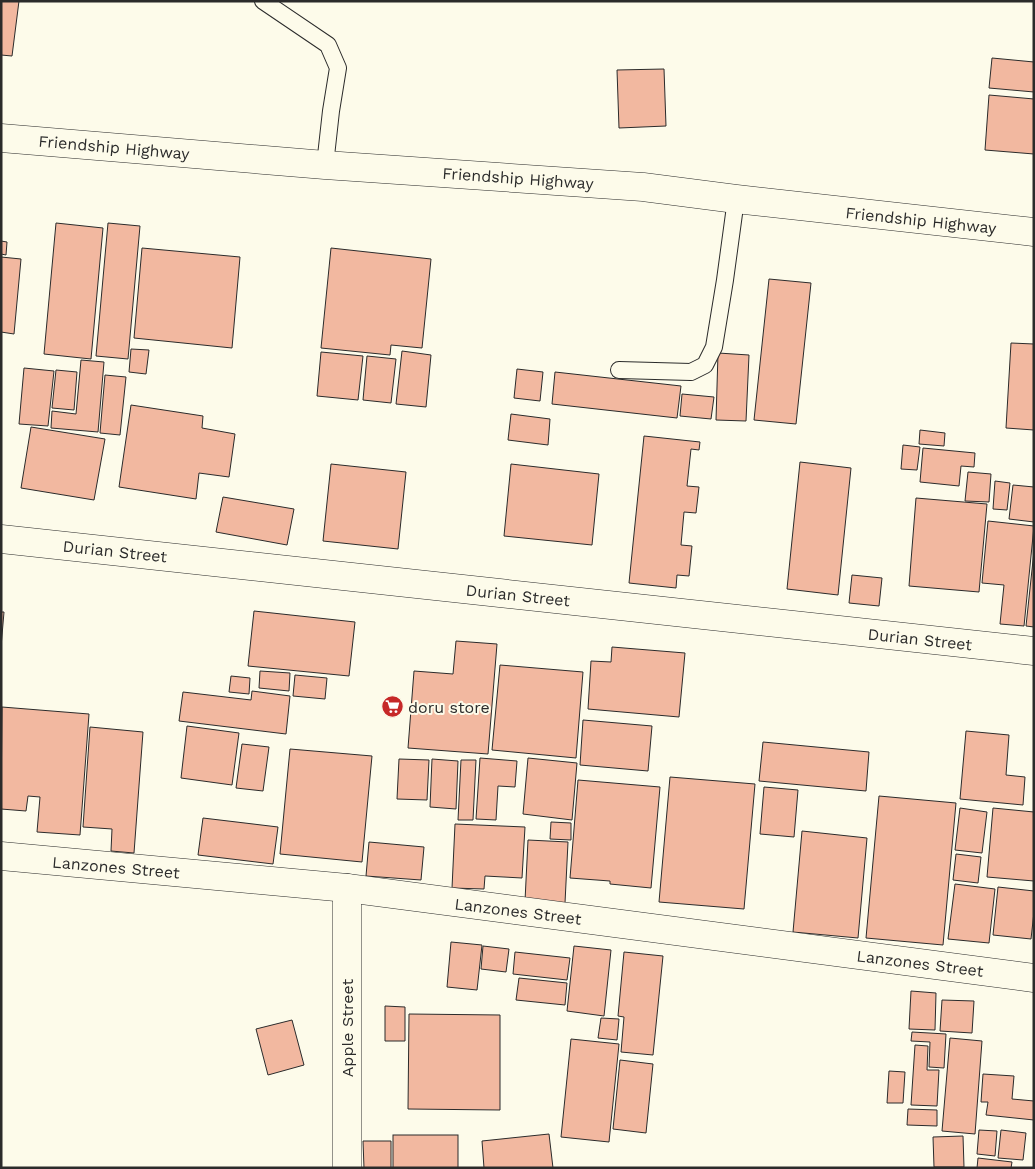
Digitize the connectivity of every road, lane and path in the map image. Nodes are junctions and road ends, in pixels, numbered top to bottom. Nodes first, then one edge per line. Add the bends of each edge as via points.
1 (263, 1) edge
2 (1, 138) edge
3 (325, 165) junction
4 (736, 200) junction
5 (1034, 232) edge
6 (619, 370) dead end
7 (1, 539) edge
8 (1034, 651) edge
9 (1, 856) edge
10 (347, 888) junction
11 (1034, 978) edge
12 (347, 1168) edge

1 - 3 lane via 328,45 338,68
2 - 3 street, Friendship Highway
3 - 4 street, Friendship Highway via 643,187
4 - 5 street, Friendship Highway
4 - 6 lane via 714,347 705,365 691,372
7 - 8 street, Durian Street
9 - 10 street, Lanzones Street
10 - 11 street, Lanzones Street
10 - 12 street, Apple Street

